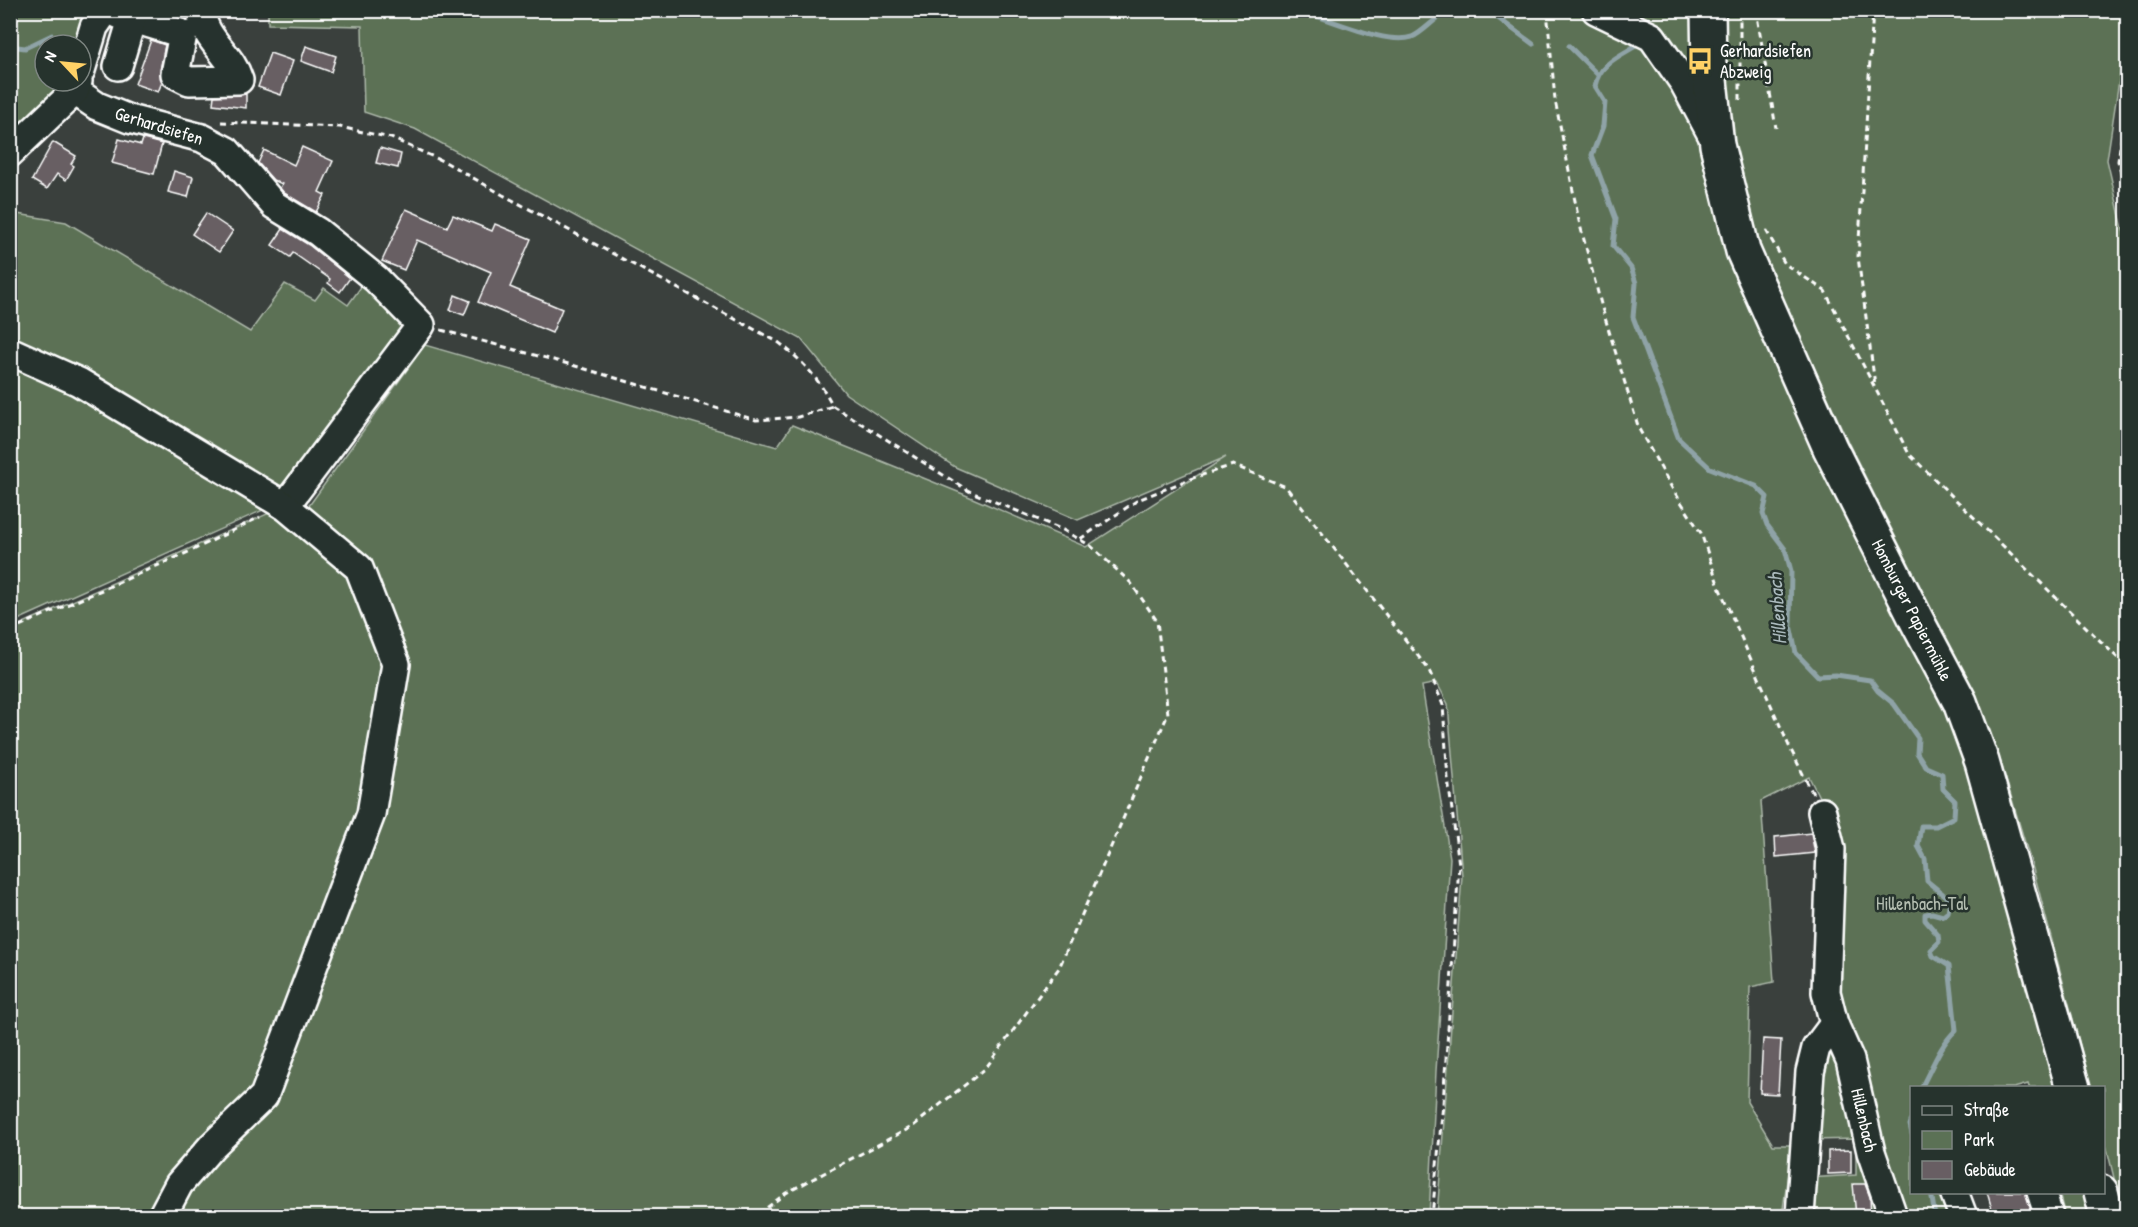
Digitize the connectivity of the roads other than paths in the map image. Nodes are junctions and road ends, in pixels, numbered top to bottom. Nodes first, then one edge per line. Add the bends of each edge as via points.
1 (106, 10) edge
2 (201, 10) edge
3 (1596, 10) edge
4 (1708, 10) edge
5 (124, 15) edge
6 (92, 33) edge
7 (118, 66) dead end
8 (67, 93) edge
9 (87, 93) edge
10 (1717, 145) junction
11 (10, 153) edge
12 (10, 351) edge
13 (285, 506) junction
14 (1822, 812) road end
15 (1834, 1024) junction
16 (2072, 1086) edge
17 (1955, 1194) edge
18 (2043, 1194) edge
19 (2102, 1194) edge
20 (162, 1216) edge
21 (1800, 1216) edge
22 (1893, 1216) edge
23 (1963, 1216) edge
24 (2049, 1216) edge
25 (2107, 1216) edge

1 - 6 street
2 - 5 street via 206,31 236,68 239,80 189,81 176,74 183,34
3 - 10 street via 1652,38 1684,83
4 - 10 main road, Homburger Papiermühle via 1709,71
5 - 7 street
8 - 11 street
9 - 13 street, Gerhardsiefen via 97,106 129,119 202,138 227,151 274,205 318,232 376,279 421,325
10 - 16 main road, Homburger Papiermühle via 1743,250 1830,448 1960,702 1986,774
12 - 13 street via 79,382
13 - 20 street via 359,568 396,664 371,814 264,1096 179,1184
14 - 15 street, Hillenbach via 1832,849 1826,992
15 - 21 street via 1816,1048 1810,1072
15 - 22 street, Hillenbach via 1850,1060 1871,1152
17 - 23 street
18 - 24 street
19 - 25 main road

